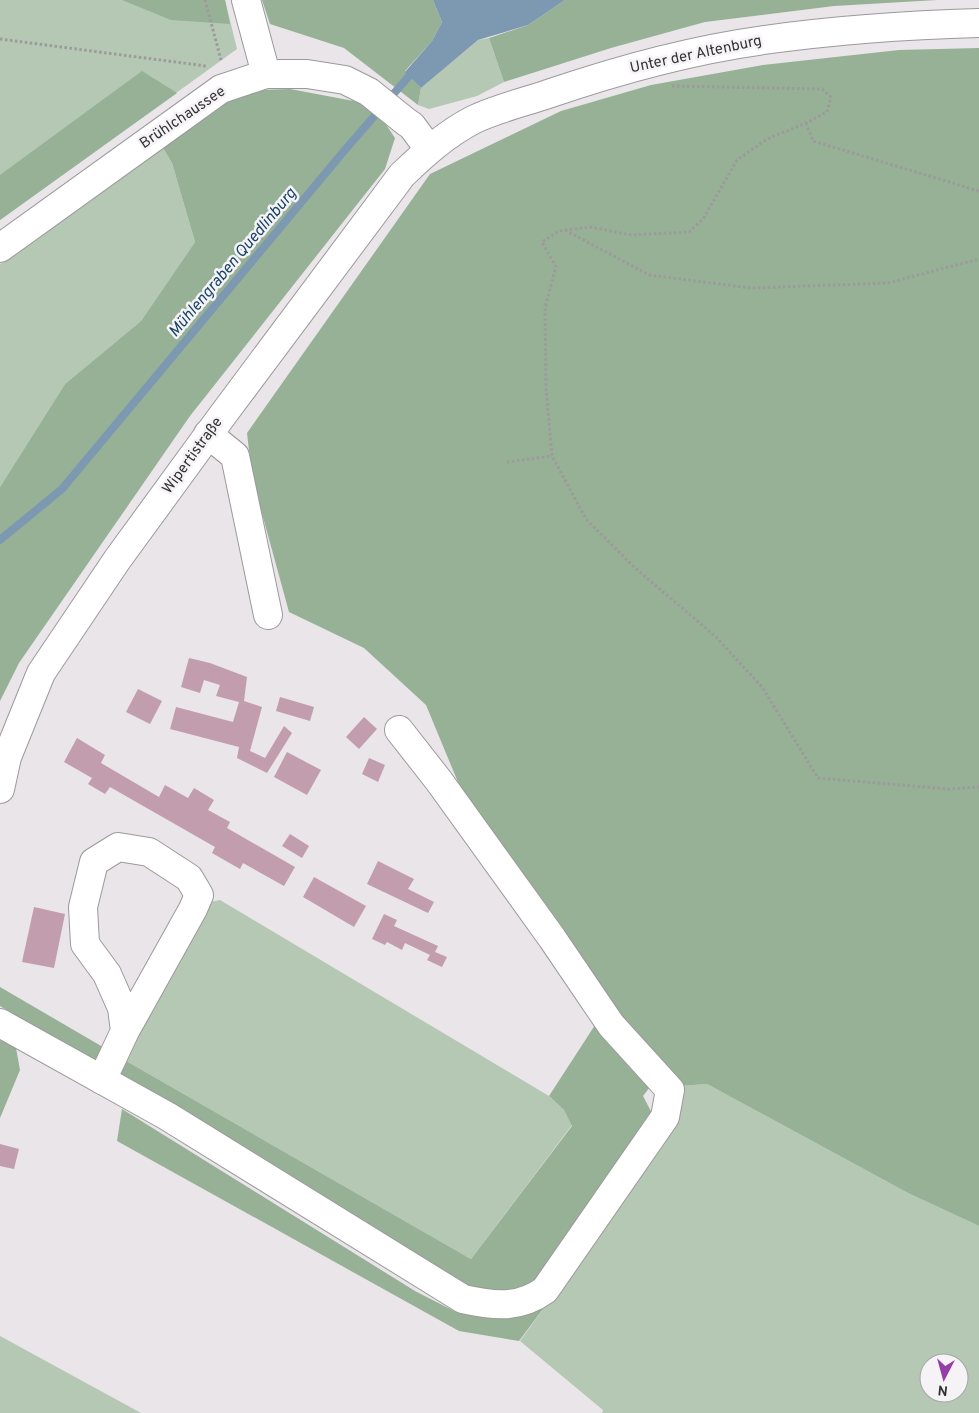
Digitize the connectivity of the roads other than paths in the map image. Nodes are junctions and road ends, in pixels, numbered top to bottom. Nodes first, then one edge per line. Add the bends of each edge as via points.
1 (246, 0) edge
2 (979, 23) edge
3 (266, 74) junction
4 (429, 149) junction
5 (0, 248) edge
6 (208, 434) junction
7 (268, 614) dead end
8 (399, 730) dead end
9 (0, 789) edge
10 (0, 1024) edge
11 (125, 1031) junction
12 (102, 1080) junction

1 - 3 street
2 - 4 street, Unter der Altenburg via 905,25 764,40 697,53 578,84 475,119
3 - 4 street, Brühlchaussee via 308,74 345,80 369,92 412,126
3 - 5 street, Brühlchaussee via 221,89
4 - 6 street, Wipertistraße via 402,175
6 - 7 street via 235,456
6 - 9 street, Wipertistraße via 41,673 7,757
8 - 12 street via 552,938 611,1025 670,1090 665,1117 545,1290 533,1298 494,1306 463,1299 167,1116
10 - 12 street
11 - 11 street via 122,1008 107,974 85,944 83,907 94,862 118,848 149,852 189,878 199,895
11 - 12 street

